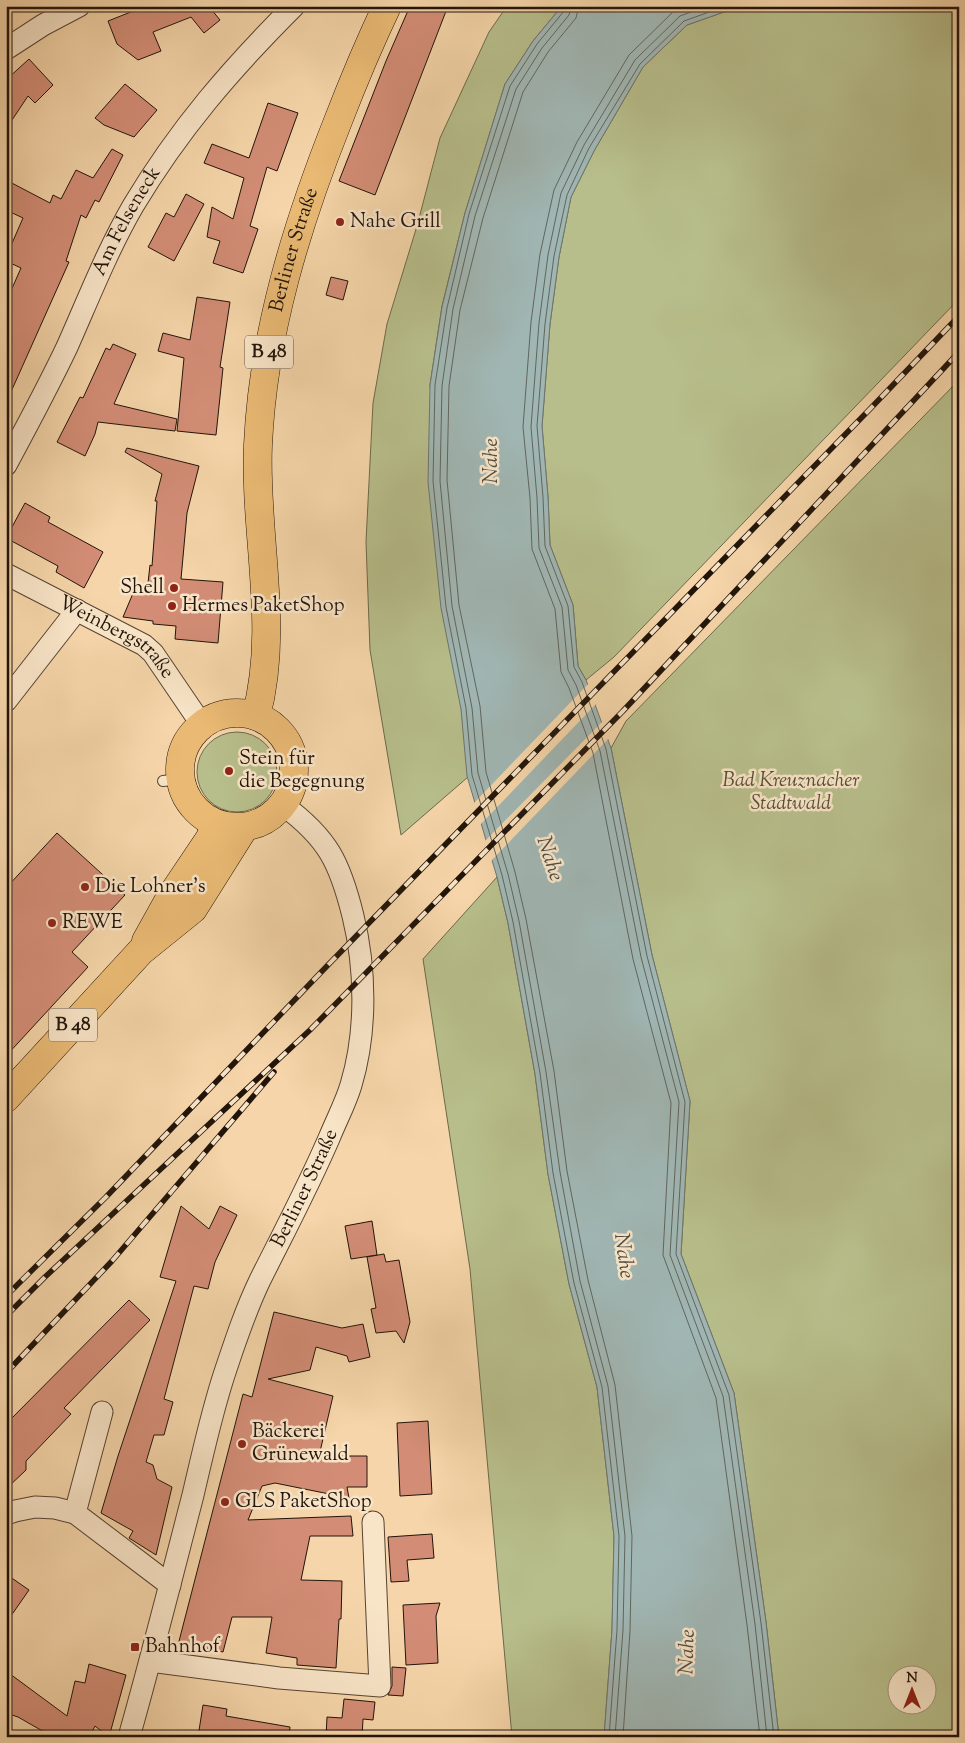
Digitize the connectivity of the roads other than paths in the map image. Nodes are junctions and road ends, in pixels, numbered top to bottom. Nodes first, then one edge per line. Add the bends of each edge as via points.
1 (79, 6) edge
2 (294, 6) edge
3 (387, 6) edge
4 (6, 49) edge
5 (6, 465) edge
6 (6, 574) edge
7 (77, 610) junction
8 (6, 701) edge
9 (256, 716) junction
10 (202, 725) junction
11 (283, 805) junction
12 (215, 824) junction
13 (244, 828) junction
14 (141, 951) junction
15 (6, 1098) edge
16 (102, 1412) dead end
17 (75, 1513) junction
18 (6, 1514) edge
19 (373, 1522) dead end
20 (170, 1585) junction
21 (150, 1661) junction
22 (129, 1737) edge

1 - 4 street
2 - 5 street, Am Felseneck via 225,78 188,122 159,164 132,208 58,365
3 - 9 main road, Berliner Straße / B 48 via 356,74 314,182 271,338 258,445 266,603 263,684
6 - 7 street, Weinbergstraße
7 - 8 street
7 - 10 street, Weinbergstraße via 144,645 153,653
9 - 10 main road via 227,713
9 - 11 main road via 278,730 292,752 294,779
10 - 12 main road via 191,736 172,780 190,804
11 - 13 main road via 264,821
11 - 20 street, Berliner Straße via 320,836 340,872 348,897 360,956 359,1048 342,1108 242,1320 224,1372
12 - 13 main road
12 - 14 main road, B 48 via 210,838 171,896
13 - 14 main road, B 48 via 194,909
14 - 15 main road, B 48
16 - 17 street
17 - 18 street via 35,1507
17 - 20 street
19 - 21 street via 380,1686 279,1678
20 - 21 street, Berliner Straße
21 - 22 street, Berliner Straße

